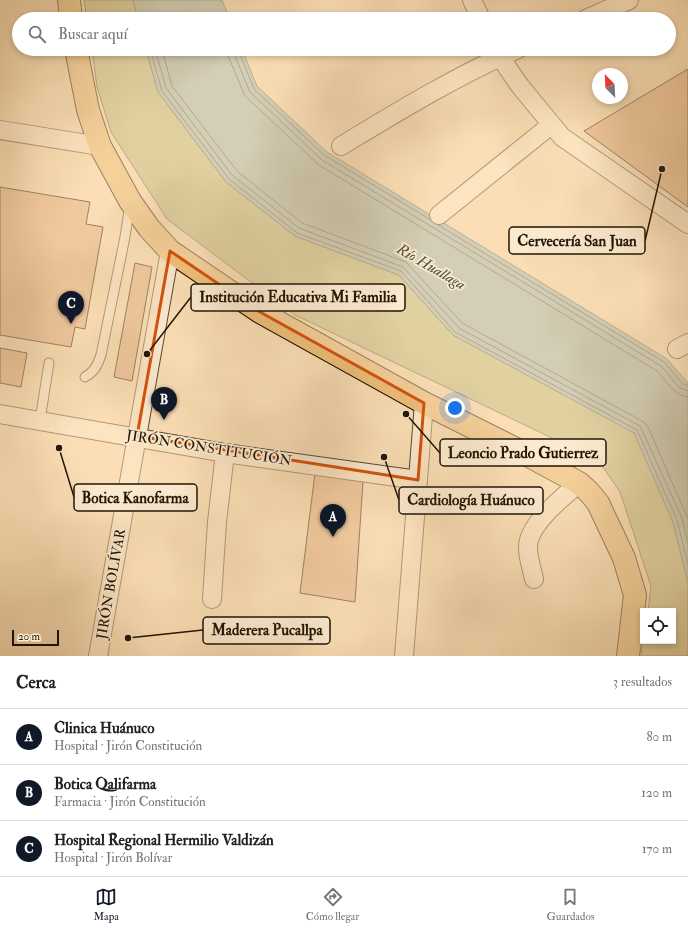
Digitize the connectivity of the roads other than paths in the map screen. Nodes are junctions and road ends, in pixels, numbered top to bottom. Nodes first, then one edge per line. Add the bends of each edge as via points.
1 (69, 0) edge
2 (472, 0) edge
3 (629, 0) edge
4 (70, 12) edge
5 (478, 12) edge
6 (602, 12) edge
7 (77, 56) edge
8 (493, 56) edge
9 (500, 56) edge
10 (551, 125) junction
11 (0, 130) edge
12 (100, 146) junction
13 (341, 146) dead end
14 (130, 201) junction
15 (439, 215) dead end
16 (688, 224) edge
17 (170, 251) junction
18 (49, 363) dead end
19 (84, 377) dead end
20 (424, 403) junction
21 (0, 414) edge
22 (40, 420) junction
23 (137, 436) junction
24 (225, 453) junction
25 (418, 480) junction
26 (579, 483) junction
27 (534, 579) dead end
28 (212, 599) dead end
29 (98, 656) edge
30 (404, 656) edge
31 (628, 656) edge

1 - 4 main road
2 - 5 street
3 - 6 street
7 - 12 main road via 88,110
8 - 13 street
9 - 10 street
10 - 15 street
10 - 16 street via 562,138
11 - 12 street
12 - 14 main road
14 - 17 main road via 149,228
14 - 19 lane via 101,355 97,367
17 - 20 main road via 260,312
17 - 23 street, JIRÓN BOLÍVAR
18 - 22 lane
20 - 25 street
20 - 26 main road
21 - 22 street, JIRÓN CONSTITUCIÓN
22 - 23 street, JIRÓN CONSTITUCIÓN
23 - 24 street, JIRÓN CONSTITUCIÓN
23 - 29 street, JIRÓN BOLÍVAR
24 - 25 street, JIRÓN CONSTITUCIÓN
24 - 28 street
25 - 30 street
26 - 27 street via 538,523 529,537 528,548
26 - 31 main road via 598,503 624,558 635,595

